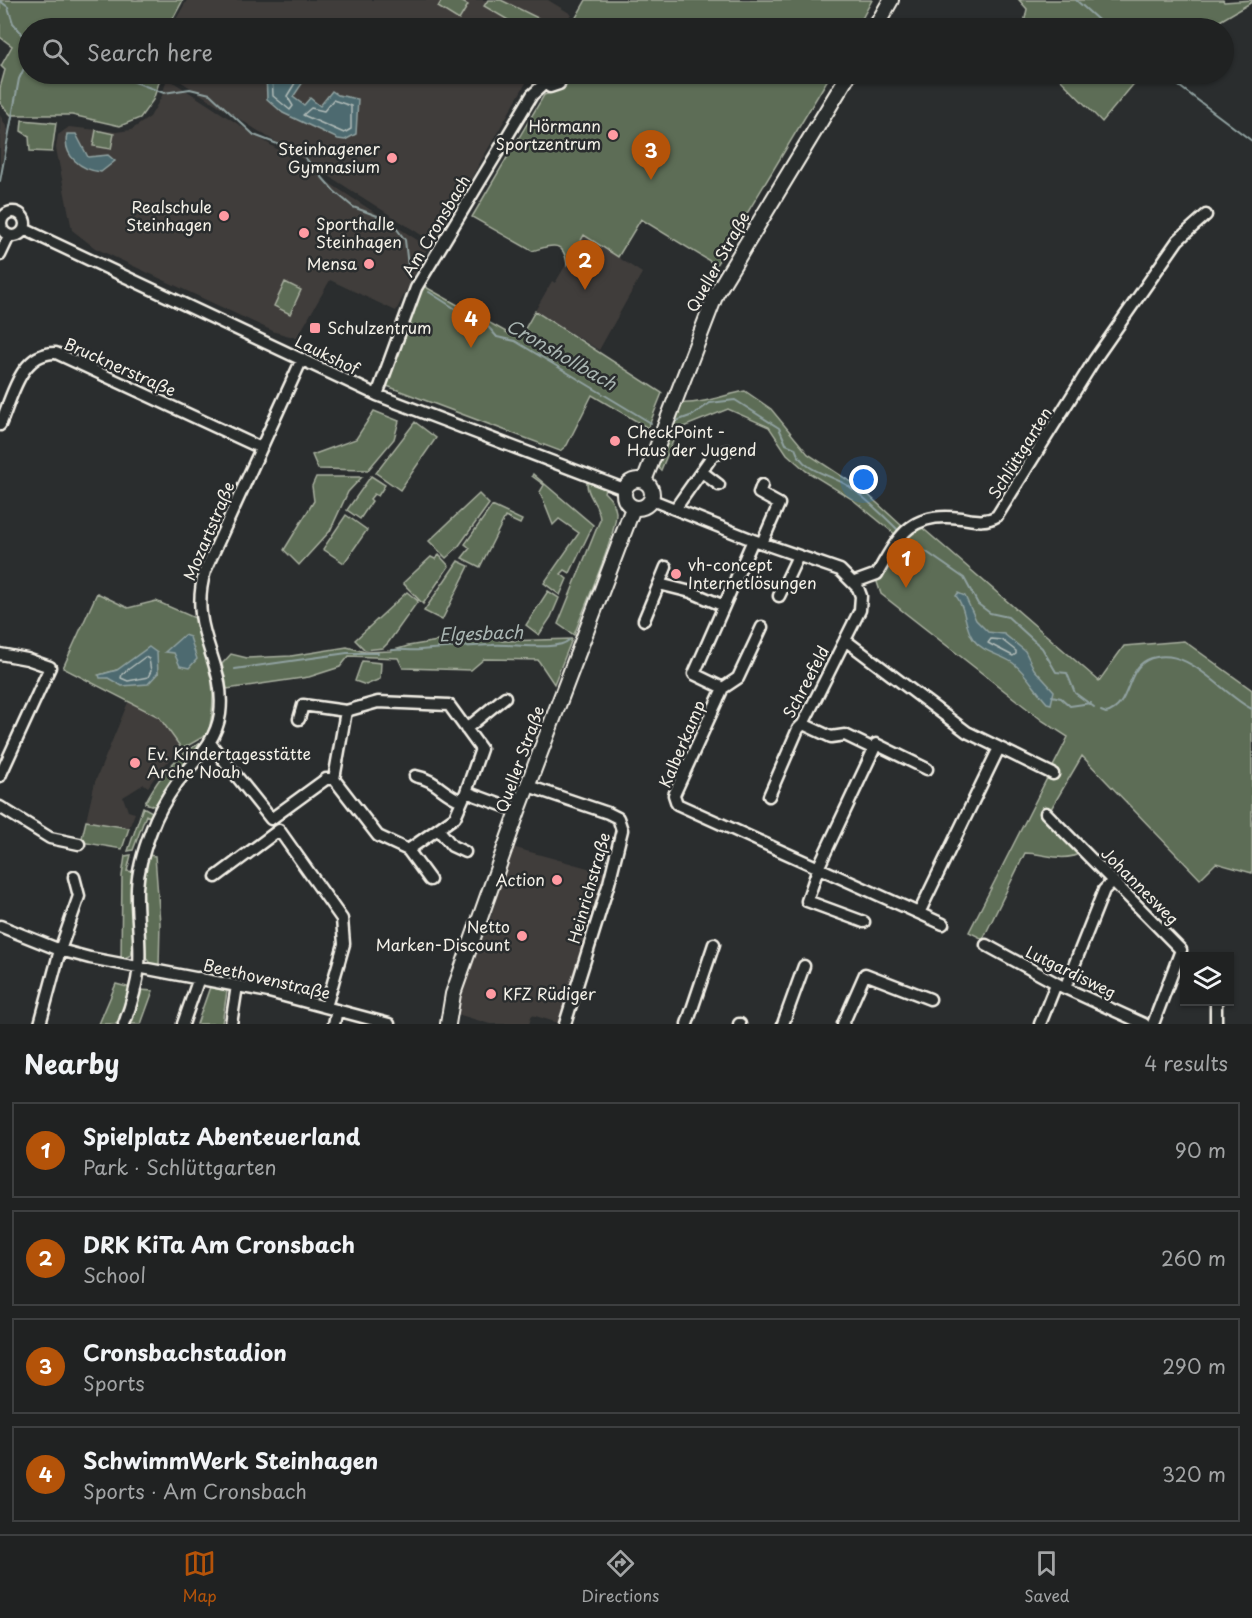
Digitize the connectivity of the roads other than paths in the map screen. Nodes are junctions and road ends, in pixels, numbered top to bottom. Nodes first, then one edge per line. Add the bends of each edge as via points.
1 (891, 0) edge
2 (881, 18) edge
3 (540, 84) edge
4 (843, 84) edge
5 (1206, 215) dead end
6 (0, 222) edge
7 (24, 229) junction
8 (9, 236) junction
9 (0, 255) edge
10 (302, 358) junction
11 (377, 395) junction
12 (0, 424) edge
13 (261, 448) junction
14 (727, 451) dead end
15 (702, 471) junction
16 (644, 481) junction
17 (719, 485) dead end
18 (762, 485) dead end
19 (624, 489) junction
20 (652, 500) junction
21 (633, 508) junction
22 (675, 509) junction
23 (757, 542) junction
24 (798, 556) junction
25 (666, 567) dead end
26 (855, 582) junction
27 (659, 584) junction
28 (779, 596) dead end
29 (724, 606) junction
30 (644, 620) dead end
31 (762, 627) dead end
32 (845, 640) junction
33 (0, 654) edge
34 (723, 688) junction
35 (506, 697) dead end
36 (346, 711) junction
37 (299, 719) dead end
38 (803, 724) junction
39 (466, 729) junction
40 (210, 743) junction
41 (999, 748) junction
42 (874, 749) junction
43 (927, 769) dead end
44 (1053, 774) dead end
45 (0, 776) edge
46 (415, 776) dead end
47 (334, 779) junction
48 (528, 786) junction
49 (769, 796) dead end
50 (464, 797) junction
51 (0, 807) edge
52 (518, 811) junction
53 (1046, 813) dead end
54 (438, 829) junction
55 (79, 844) dead end
56 (408, 850) junction
57 (465, 852) dead end
58 (819, 866) junction
59 (74, 877) dead end
60 (216, 877) dead end
61 (429, 880) dead end
62 (1113, 881) junction
63 (919, 913) junction
64 (864, 922) dead end
65 (943, 924) dead end
66 (0, 926) edge
67 (714, 944) dead end
68 (986, 945) dead end
69 (60, 950) junction
70 (804, 966) dead end
71 (139, 968) junction
72 (199, 978) junction
73 (237, 986) junction
74 (1061, 986) junction
75 (930, 999) dead end
76 (1215, 1006) edge
77 (332, 1008) junction
78 (40, 1024) edge
79 (124, 1024) edge
80 (183, 1024) edge
81 (231, 1024) edge
82 (334, 1024) edge
83 (388, 1024) edge
84 (448, 1024) edge
85 (565, 1024) edge
86 (687, 1024) edge
87 (783, 1024) edge
88 (843, 1024) edge
89 (1040, 1024) edge
90 (1144, 1024) edge
91 (1153, 1024) edge
92 (1216, 1024) edge

1 - 2 main road
3 - 11 street, Am Cronsbach via 416,288
4 - 16 main road, Queller Straße via 716,294
5 - 26 street, Schlüttgarten via 1178,240 1095,359 998,516 986,521 940,517 919,521 899,537 877,574
6 - 7 street, Laukshof via 4,215 16,212 25,221
6 - 8 street, Laukshof
7 - 8 street via 20,235
7 - 10 street, Laukshof
8 - 9 street
10 - 11 street, Laukshof
10 - 13 street, Mozartstraße
11 - 19 street, Laukshof
12 - 13 street, Brucknerstraße via 26,365 40,355 56,353
13 - 40 street, Mozartstraße via 200,589 203,633 220,689 220,715
14 - 15 street via 714,455
15 - 17 street
15 - 22 street
16 - 19 main road via 632,481
16 - 20 main road via 652,489
18 - 23 street via 759,493 779,504
19 - 21 main road via 625,500
20 - 21 main road via 644,507
20 - 22 street
21 - 48 main road, Queller Straße
22 - 23 street
23 - 24 street
23 - 29 street, Kalberkamp
24 - 26 street via 840,570
24 - 28 street
25 - 27 street
26 - 32 street, Schreefeld via 862,602
27 - 29 street
27 - 30 street
29 - 34 street, Kalberkamp via 694,674
31 - 34 street, Kalberkamp via 738,678
32 - 38 street, Schreefeld
32 - 41 street via 967,732
33 - 45 street via 50,667
34 - 58 street, Kalberkamp via 674,795 677,804
35 - 39 street
36 - 37 street via 303,705
36 - 39 street via 378,702 449,705
36 - 47 street
38 - 42 street via 831,737 845,735
38 - 49 street, Schreefeld
39 - 50 street via 481,749
40 - 47 street via 271,819 326,779
40 - 71 street, Mozartstraße via 176,784 151,831 139,869
41 - 44 street
41 - 63 street
42 - 43 street via 876,744
42 - 58 street
46 - 50 street via 431,779 445,794
47 - 56 street via 378,836
48 - 52 main road, Queller Straße
48 - 85 street, Heinrichstraße via 608,813 618,818 622,830
50 - 52 street
50 - 54 street via 455,817
51 - 55 street via 50,838
52 - 84 main road, Queller Straße via 453,994
53 - 62 street, Johannesweg
54 - 56 street
54 - 57 street via 452,846
56 - 61 street
58 - 63 street, Kalberkamp
58 - 64 street via 807,901
59 - 69 street via 79,896
60 - 77 street via 279,830 342,919 344,944
62 - 74 street via 1104,890
62 - 91 street, Johannesweg via 1181,950
63 - 65 street, Kalberkamp
66 - 69 street
67 - 86 street
68 - 74 street, Lutgardisweg
69 - 71 street
69 - 78 street
70 - 87 street
71 - 72 street, Beethovenstraße
71 - 79 street, Mozartstraße
72 - 73 street, Beethovenstraße
72 - 80 street
73 - 77 street, Beethovenstraße
73 - 81 street
74 - 89 street
74 - 90 street, Lutgardisweg
75 - 88 street via 865,974
76 - 92 street
77 - 82 street
77 - 83 street, Beethovenstraße

